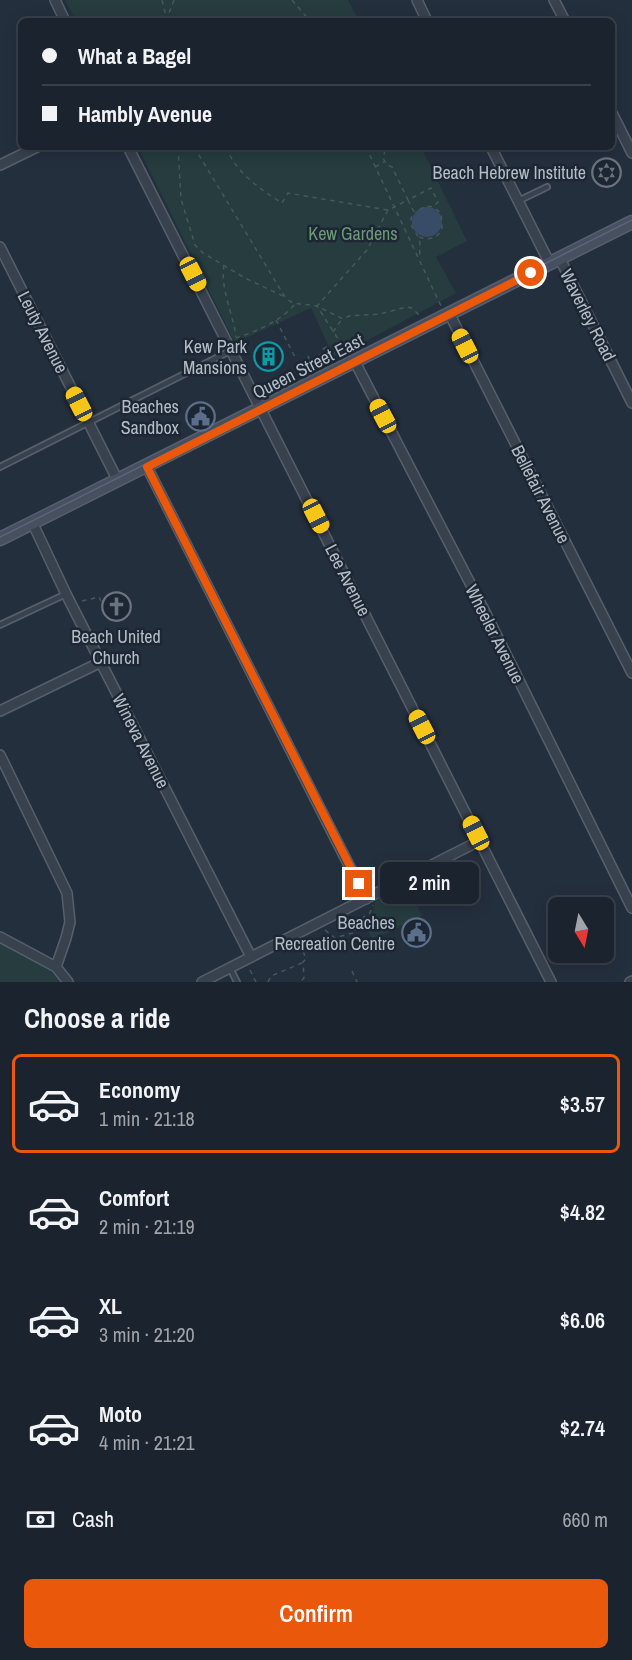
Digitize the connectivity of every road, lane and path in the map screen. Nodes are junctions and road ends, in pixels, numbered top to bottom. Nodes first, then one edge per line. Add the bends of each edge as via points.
1 (55, 0) edge
2 (162, 0) edge
3 (174, 0) edge
4 (292, 0) edge
5 (417, 0) edge
6 (554, 0) edge
7 (166, 16) joint
8 (64, 18) edge
9 (307, 18) edge
10 (426, 18) edge
11 (563, 18) edge
12 (615, 119) edge
13 (31, 150) edge
14 (130, 150) edge
15 (178, 150) edge
16 (196, 150) edge
17 (228, 150) edge
18 (367, 150) edge
19 (387, 150) edge
20 (492, 150) edge
21 (631, 150) edge
22 (385, 162) junction
23 (0, 165) edge
24 (374, 167) junction
25 (547, 187) dead end
26 (408, 200) junction
27 (518, 201) junction
28 (433, 207) junction
29 (394, 208) junction
30 (388, 210) junction
31 (414, 212) junction
32 (632, 222) edge
33 (419, 237) junction
34 (0, 247) edge
35 (420, 260) junction
36 (555, 262) junction
37 (224, 265) junction
38 (285, 297) junction
39 (295, 304) junction
40 (316, 306) junction
41 (445, 310) junction
42 (421, 316) dead end
43 (343, 319) junction
44 (276, 320) junction
45 (333, 332) junction
46 (237, 337) junction
47 (338, 339) junction
48 (233, 340) dead end
49 (327, 347) dead end
50 (232, 350) junction
51 (328, 352) junction
52 (335, 353) junction
53 (298, 355) dead end
54 (308, 356) dead end
55 (351, 358) junction
56 (330, 362) dead end
57 (289, 375) dead end
58 (292, 381) dead end
59 (632, 403) edge
60 (262, 410) junction
61 (89, 423) junction
62 (147, 467) junction
63 (0, 468) edge
64 (118, 481) junction
65 (33, 524) junction
66 (1, 536) edge
67 (66, 594) junction
68 (101, 601) dead end
69 (78, 602) dead end
70 (0, 625) edge
71 (101, 662) junction
72 (632, 673) edge
73 (0, 711) edge
74 (0, 755) edge
75 (479, 841) junction
76 (369, 900) junction
77 (632, 908) edge
78 (325, 930) dead end
79 (0, 937) edge
80 (300, 943) dead end
81 (249, 961) junction
82 (303, 962) junction
83 (56, 967) junction
84 (230, 968) junction
85 (352, 971) dead end
86 (68, 982) edge
87 (202, 982) edge
88 (237, 982) edge
89 (256, 982) edge
90 (268, 982) edge
91 (300, 982) edge
92 (357, 982) edge
93 (551, 982) edge

1 - 8 street
2 - 7 path
3 - 7 path
4 - 9 path
5 - 10 street
6 - 11 street
12 - 21 street
13 - 23 street
14 - 50 street, Lee Avenue
15 - 37 path via 181,199 195,245
16 - 38 path
17 - 30 path via 256,187 282,203 288,193
18 - 24 path
19 - 22 path
20 - 27 street, Waverley Road
22 - 24 path
22 - 26 path via 392,167
24 - 29 path
25 - 27 lane
26 - 28 path via 431,188 438,202
26 - 29 path
26 - 31 path
27 - 36 street, Waverley Road
28 - 31 path
28 - 33 path via 441,213 442,229 435,238
29 - 30 path
29 - 35 path
30 - 40 path via 367,250
31 - 33 path via 411,227
32 - 36 main road, Queen Street East
33 - 35 path
34 - 61 street, Leuty Avenue
35 - 41 path
36 - 41 main road, Queen Street East
36 - 59 street, Waverley Road
37 - 38 path
37 - 46 path via 222,279
38 - 39 path
39 - 40 path
39 - 44 path
40 - 43 path
40 - 45 path
41 - 55 main road, Queen Street East
41 - 72 street, Bellefair Avenue
42 - 43 path via 406,307
43 - 45 path
44 - 46 path
44 - 53 path via 295,357
45 - 47 path
46 - 48 path
47 - 52 path
47 - 55 path
49 - 51 path via 323,349
50 - 60 street, Lee Avenue
50 - 61 lane
51 - 52 path
51 - 54 path via 310,362
52 - 56 path
55 - 60 main road, Queen Street East
55 - 77 street, Wheeler Avenue via 483,608
57 - 58 path
60 - 62 main road, Queen Street East
60 - 75 street, Lee Avenue
61 - 63 lane
61 - 64 street, Leuty Avenue
62 - 64 main road, Queen Street East
62 - 76 street
64 - 65 main road, Queen Street East
65 - 66 main road, Queen Street East
65 - 67 street, Wineva Avenue
67 - 70 lane
67 - 71 street, Wineva Avenue
68 - 69 path via 99,597
71 - 73 street
71 - 81 street, Wineva Avenue
74 - 83 street via 67,893 70,921
75 - 76 street
75 - 93 street, Lee Avenue
76 - 78 path via 374,908 352,925 356,933 335,938
76 - 81 street
79 - 83 street
80 - 82 path via 306,959
81 - 84 street
81 - 89 path
82 - 90 path via 271,976
82 - 91 path via 304,978
83 - 86 street
84 - 87 street
84 - 88 lane
85 - 92 path

